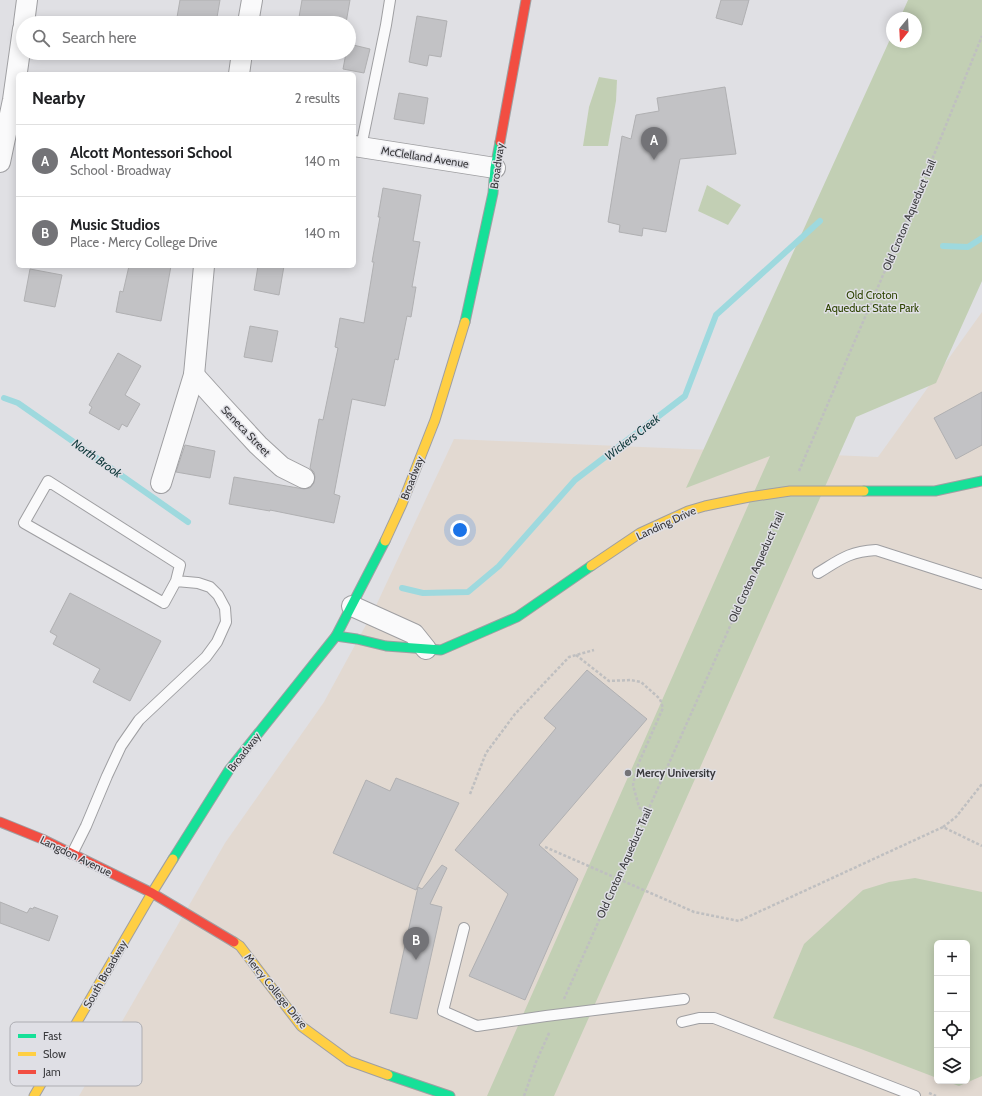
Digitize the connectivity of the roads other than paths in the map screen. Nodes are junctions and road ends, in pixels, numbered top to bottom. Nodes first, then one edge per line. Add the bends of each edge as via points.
1 (27, 0) edge
2 (252, 0) edge
3 (390, 0) edge
4 (526, 0) edge
5 (25, 16) edge
6 (249, 16) edge
7 (20, 60) edge
8 (241, 60) edge
9 (19, 72) edge
10 (238, 72) edge
11 (16, 100) edge
12 (357, 146) edge
13 (0, 162) edge
14 (495, 168) junction
15 (204, 268) edge
16 (194, 375) junction
17 (304, 478) dead end
18 (982, 481) edge
19 (161, 483) dead end
20 (818, 574) dead end
21 (176, 581) junction
22 (982, 584) edge
23 (352, 606) junction
24 (336, 636) junction
25 (426, 649) junction
26 (0, 822) edge
27 (72, 854) junction
28 (152, 893) junction
29 (464, 928) dead end
30 (684, 999) dead end
31 (77, 1022) edge
32 (682, 1022) dead end
33 (40, 1086) edge
34 (34, 1096) edge
35 (450, 1096) edge
36 (916, 1096) edge

1 - 5 street
2 - 6 street
3 - 12 lane
4 - 14 main road, Broadway
7 - 9 street
8 - 10 street
11 - 13 street
12 - 14 street, McClelland Avenue
14 - 23 main road, Broadway via 493,193 467,315 441,401 402,504
15 - 16 street
16 - 17 street, Seneca Street via 258,445 282,467
16 - 19 street
18 - 25 main road, Landing Drive via 935,490 790,492 749,497 688,511 640,533 517,617 441,650
20 - 22 lane via 848,555 876,550
21 - 21 lane via 164,603 24,523 48,481 180,565
21 - 27 lane via 210,587 225,608 226,622 217,642 206,657 139,720 121,746
23 - 24 main road, Broadway
23 - 25 street via 414,634
24 - 25 main road, Landing Drive via 386,646
24 - 28 main road, Broadway via 229,770
26 - 27 main road, Langdon Avenue
27 - 28 main road, Langdon Avenue
28 - 31 main road, South Broadway
28 - 35 main road, Mercy College Drive via 240,946 301,1026 349,1061
29 - 30 lane via 443,1011 477,1026
32 - 36 lane via 714,1018
33 - 34 main road, South Broadway

